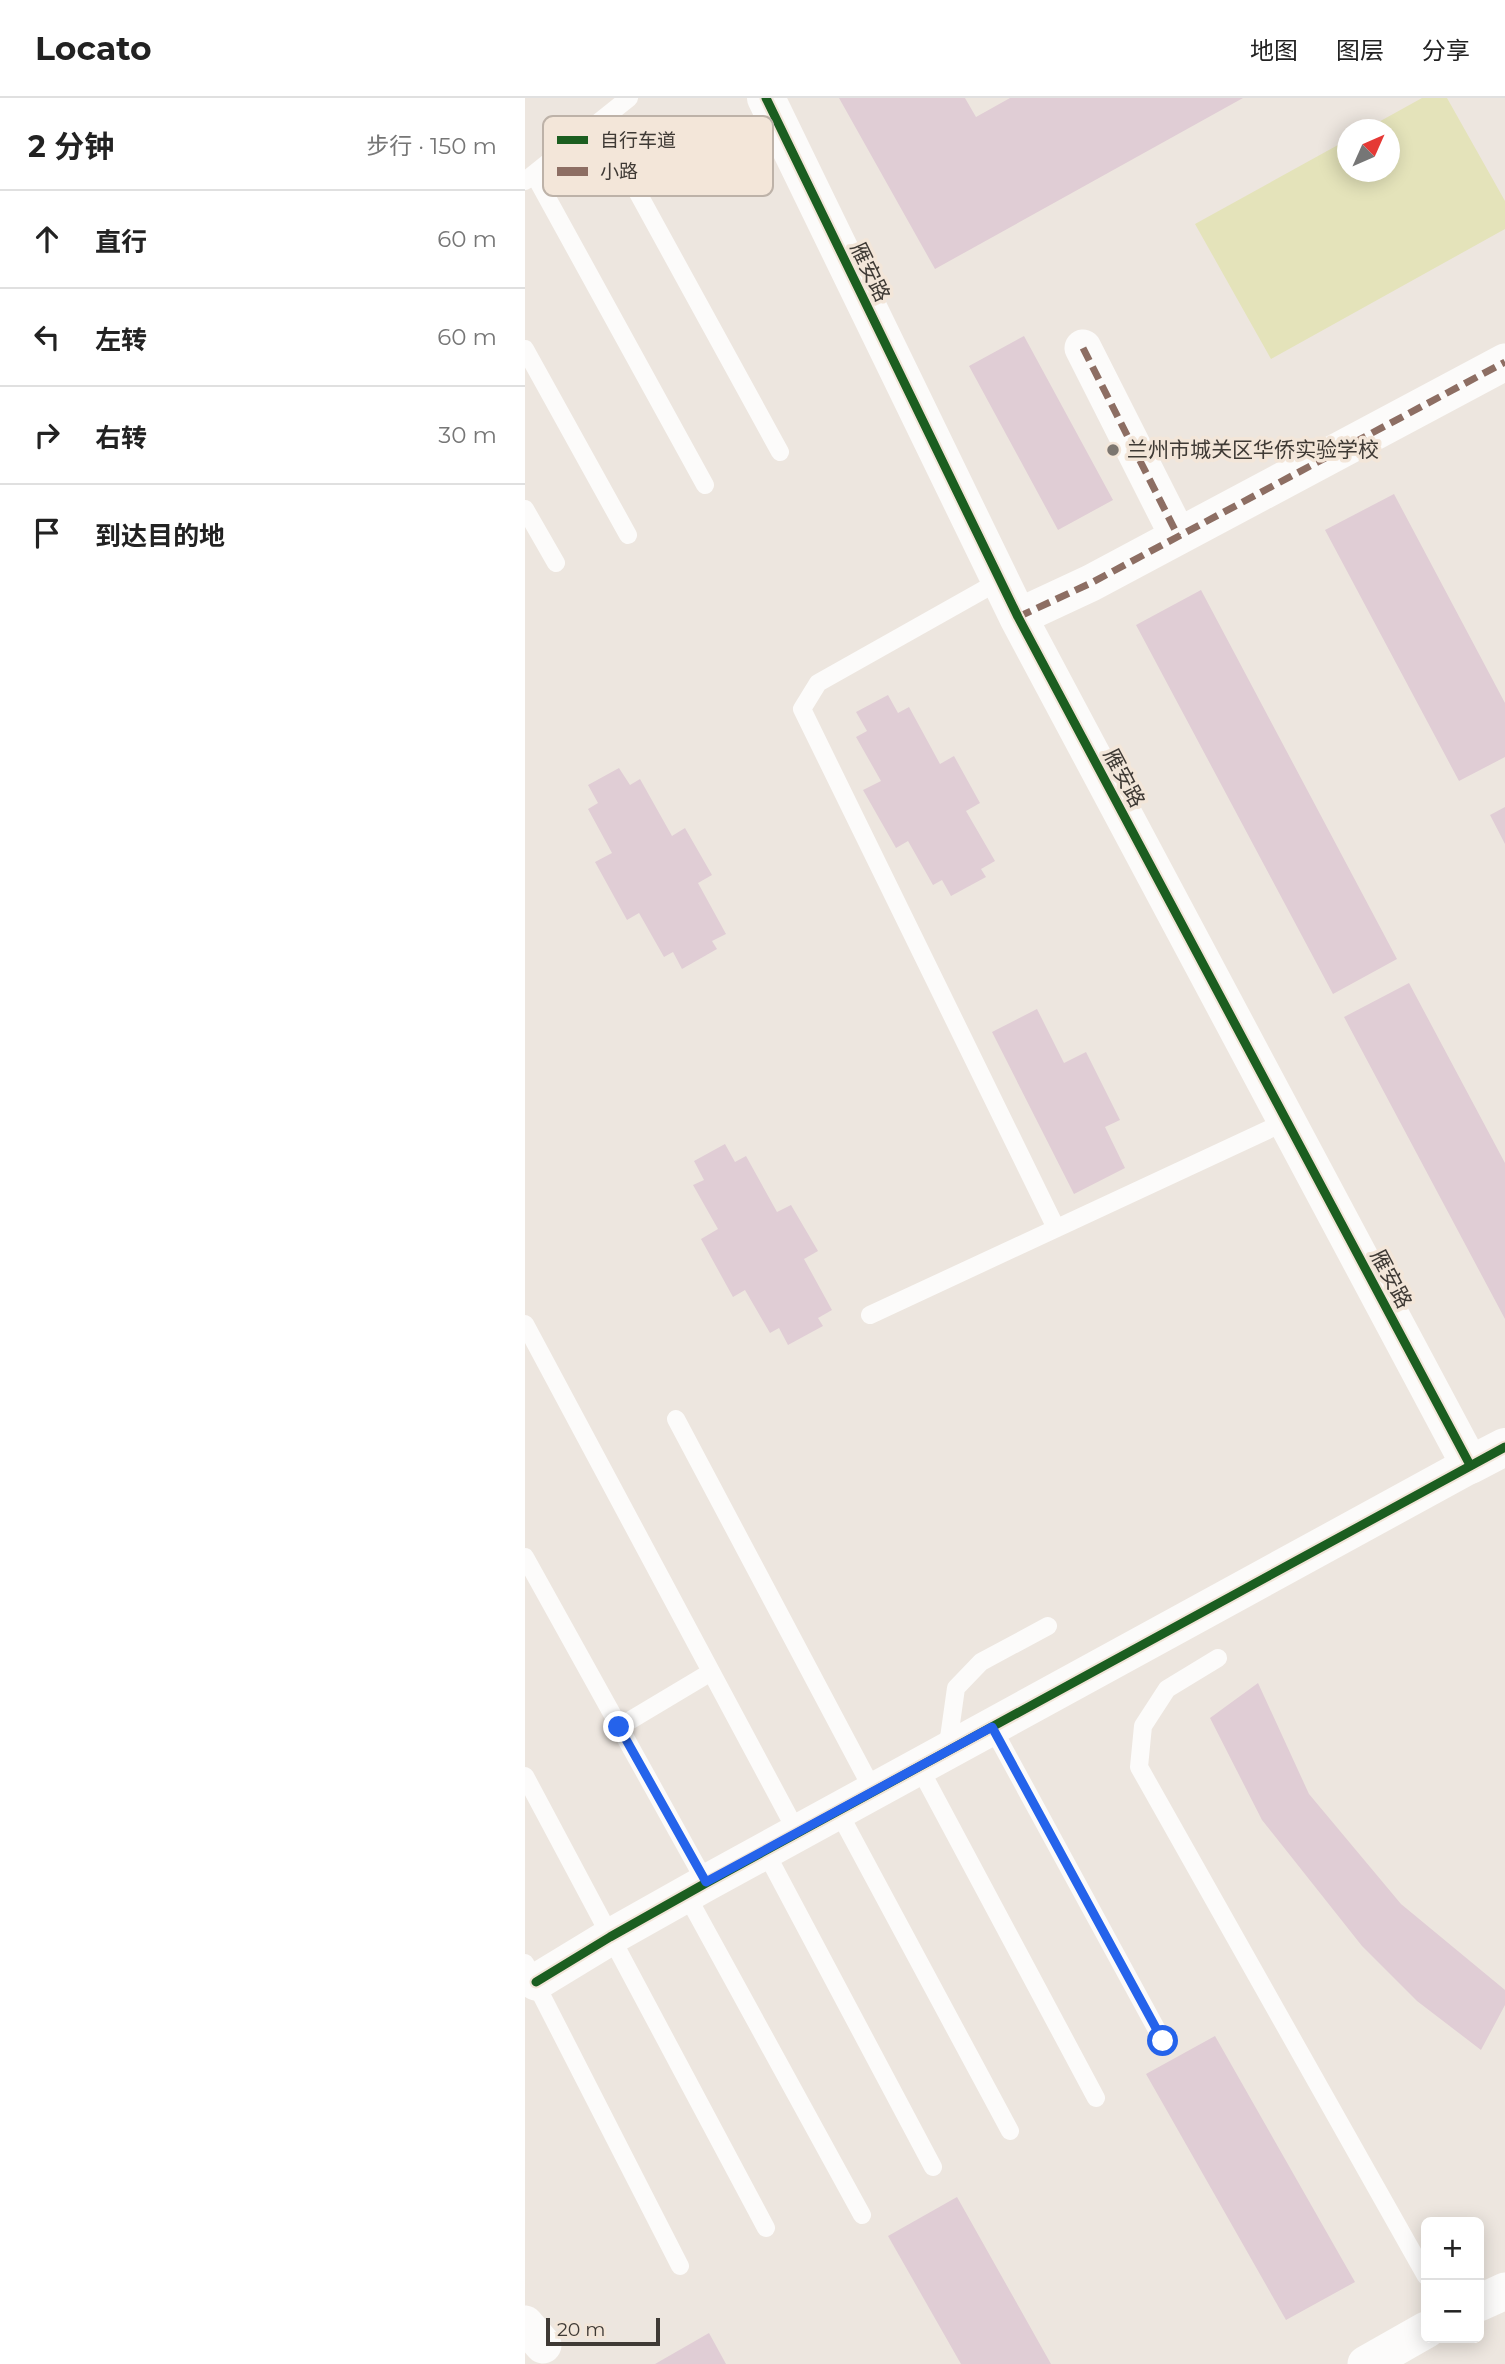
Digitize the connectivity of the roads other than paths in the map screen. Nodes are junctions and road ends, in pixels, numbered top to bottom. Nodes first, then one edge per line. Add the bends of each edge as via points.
1 (629, 98) edge
2 (766, 98) edge
3 (606, 116) edge
4 (530, 178) edge
5 (640, 196) edge
6 (1083, 348) dead end
7 (525, 349) edge
8 (1505, 362) edge
9 (780, 452) dead end
10 (705, 485) dead end
11 (525, 509) edge
12 (628, 535) dead end
13 (1178, 536) junction
14 (556, 563) dead end
15 (1001, 580) junction
16 (1019, 617) junction
17 (1287, 1121) junction
18 (1056, 1228) junction
19 (870, 1315) dead end
20 (525, 1324) edge
21 (676, 1419) dead end
22 (1505, 1447) edge
23 (1470, 1465) junction
24 (525, 1557) edge
25 (1048, 1626) dead end
26 (1218, 1658) dead end
27 (711, 1672) junction
28 (619, 1727) junction
29 (992, 1727) junction
30 (933, 1759) junction
31 (525, 1776) edge
32 (874, 1792) junction
33 (838, 1811) junction
34 (798, 1834) junction
35 (765, 1851) junction
36 (696, 1888) junction
37 (610, 1937) junction
38 (530, 1973) edge
39 (1163, 2041) dead end
40 (1096, 2098) dead end
41 (1010, 2131) dead end
42 (933, 2166) dead end
43 (862, 2215) dead end
44 (766, 2228) dead end
45 (680, 2266) dead end
46 (1421, 2267) edge
47 (1505, 2291) edge
48 (1484, 2301) edge
49 (1421, 2333) edge
50 (1366, 2364) edge

1 - 3 lane
2 - 15 street, 雁安路
4 - 10 lane
5 - 9 lane
6 - 13 street
7 - 12 lane
8 - 13 street
11 - 14 lane
13 - 16 street
15 - 16 street, 雁安路
15 - 18 lane via 818,683 803,709
16 - 17 street, 雁安路
17 - 18 lane
17 - 23 street, 雁安路
18 - 19 lane
20 - 27 lane
21 - 32 lane
22 - 23 street
23 - 29 street
24 - 28 lane
25 - 30 lane via 981,1662 956,1688
26 - 46 lane via 1167,1689 1143,1726 1139,1767
27 - 28 lane
27 - 34 lane
28 - 36 lane
29 - 30 street
29 - 39 lane
30 - 32 street
30 - 40 lane
31 - 37 lane
32 - 33 street
33 - 34 street
33 - 41 lane
34 - 35 street
35 - 36 street
35 - 42 lane
36 - 37 street
36 - 43 lane
37 - 38 street
37 - 44 lane
38 - 45 lane
47 - 48 street
49 - 50 street

